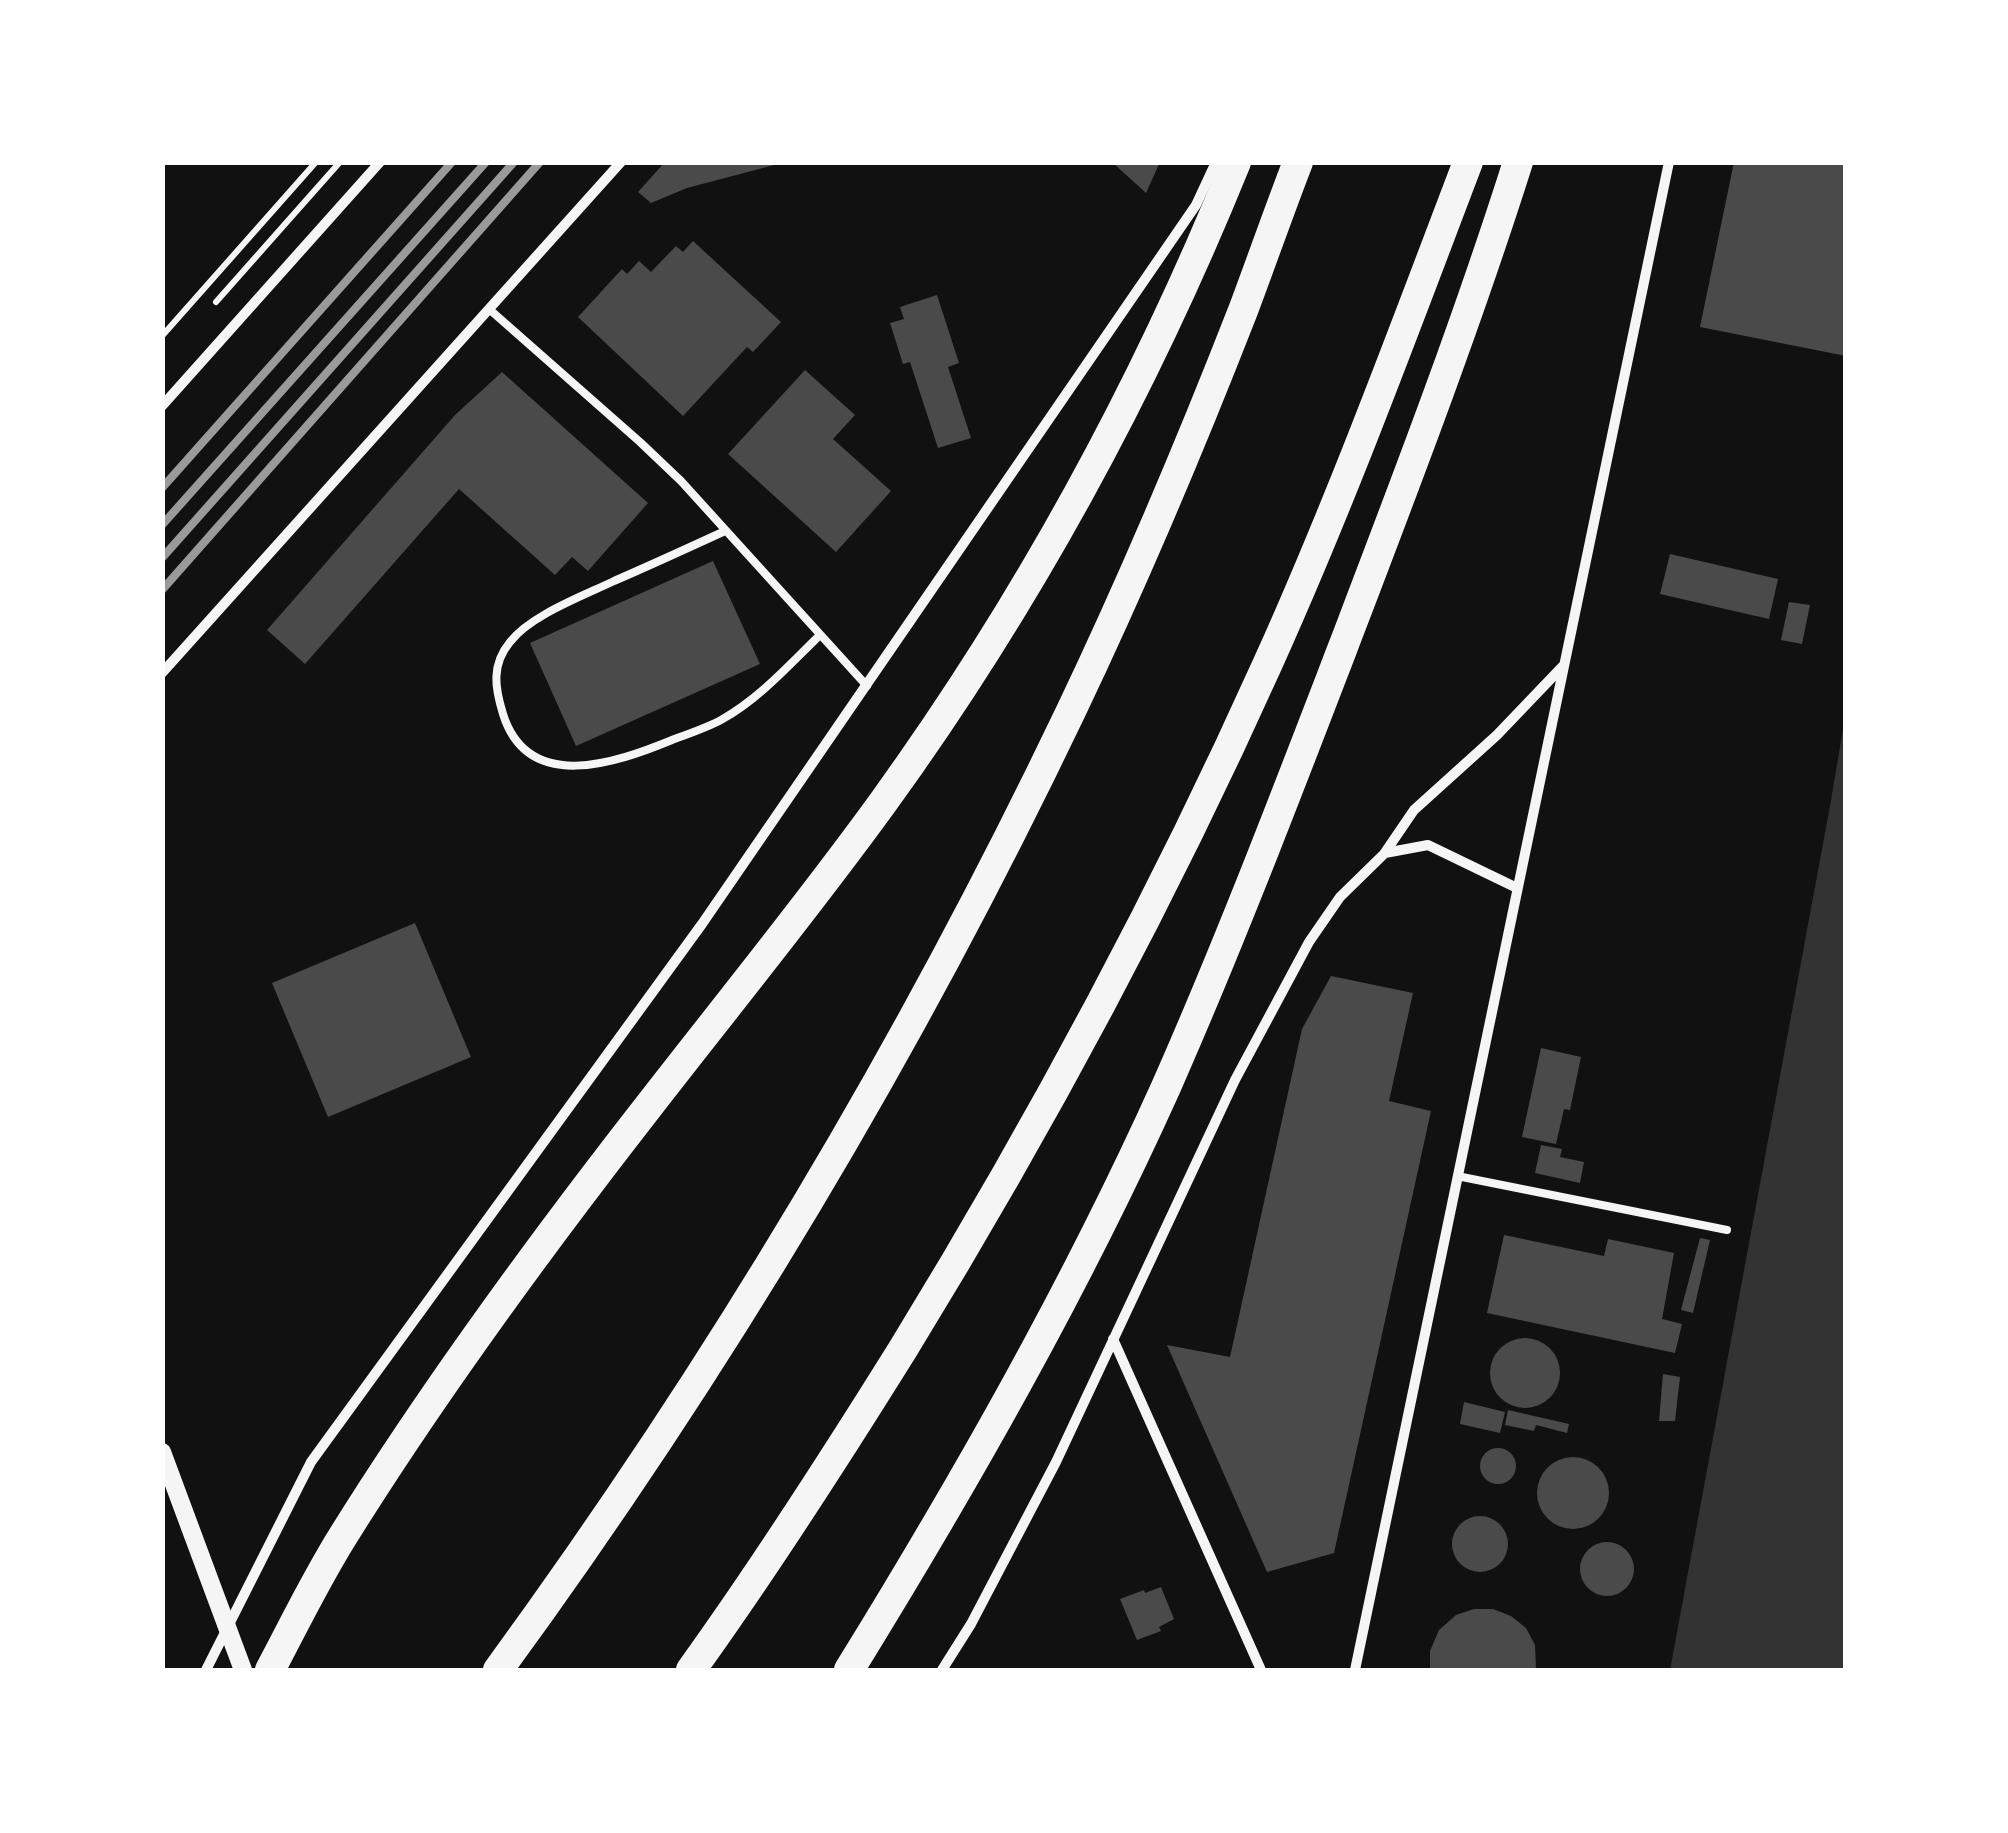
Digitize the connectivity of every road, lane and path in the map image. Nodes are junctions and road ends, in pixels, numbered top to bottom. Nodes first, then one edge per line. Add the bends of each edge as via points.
1 (316, 162) edge
2 (340, 162) edge
3 (380, 162) edge
4 (621, 162) edge
5 (1216, 162) edge
6 (1236, 162) edge
7 (1298, 162) edge
8 (1468, 162) edge
9 (1518, 162) edge
10 (1669, 162) edge
11 (213, 306) dead end
12 (489, 309) junction
13 (162, 336) edge
14 (162, 406) edge
15 (725, 531) junction
16 (820, 636) junction
17 (1564, 666) junction
18 (162, 672) edge
19 (867, 686) junction
20 (1384, 854) junction
21 (1517, 888) junction
22 (1457, 1176) junction
23 (1728, 1230) dead end
24 (1114, 1339) junction
25 (162, 1452) edge
26 (228, 1630) junction
27 (206, 1670) edge
28 (242, 1670) edge
29 (270, 1670) edge
30 (498, 1670) edge
31 (691, 1670) edge
32 (848, 1670) edge
33 (942, 1670) edge
34 (1261, 1670) edge
35 (1355, 1670) edge

1 - 13 path
2 - 11 path
3 - 14 street
4 - 12 street
5 - 19 street via 1196,205
6 - 29 highway via 1168,321 1080,492 990,644 884,802 582,1193 450,1376 343,1536
7 - 30 highway via 1157,521 952,948 738,1318
8 - 31 highway via 1324,533 1147,913 944,1281 794,1522
9 - 32 highway via 1426,431 1270,837 1157,1105 1038,1347
10 - 17 street
12 - 15 lane via 640,442
12 - 18 street
15 - 16 lane
15 - 16 lane via 540,617 510,641 496,667 495,688 517,742 538,759 566,767 634,756 721,720
16 - 19 lane
17 - 20 street via 1414,810
17 - 21 street
19 - 26 street via 311,1462
20 - 21 street via 1428,844
20 - 24 street via 1340,897 1309,942
21 - 22 street
22 - 23 lane
22 - 35 street
24 - 33 street via 1056,1462
24 - 34 street
25 - 26 street
26 - 27 street
26 - 28 street

